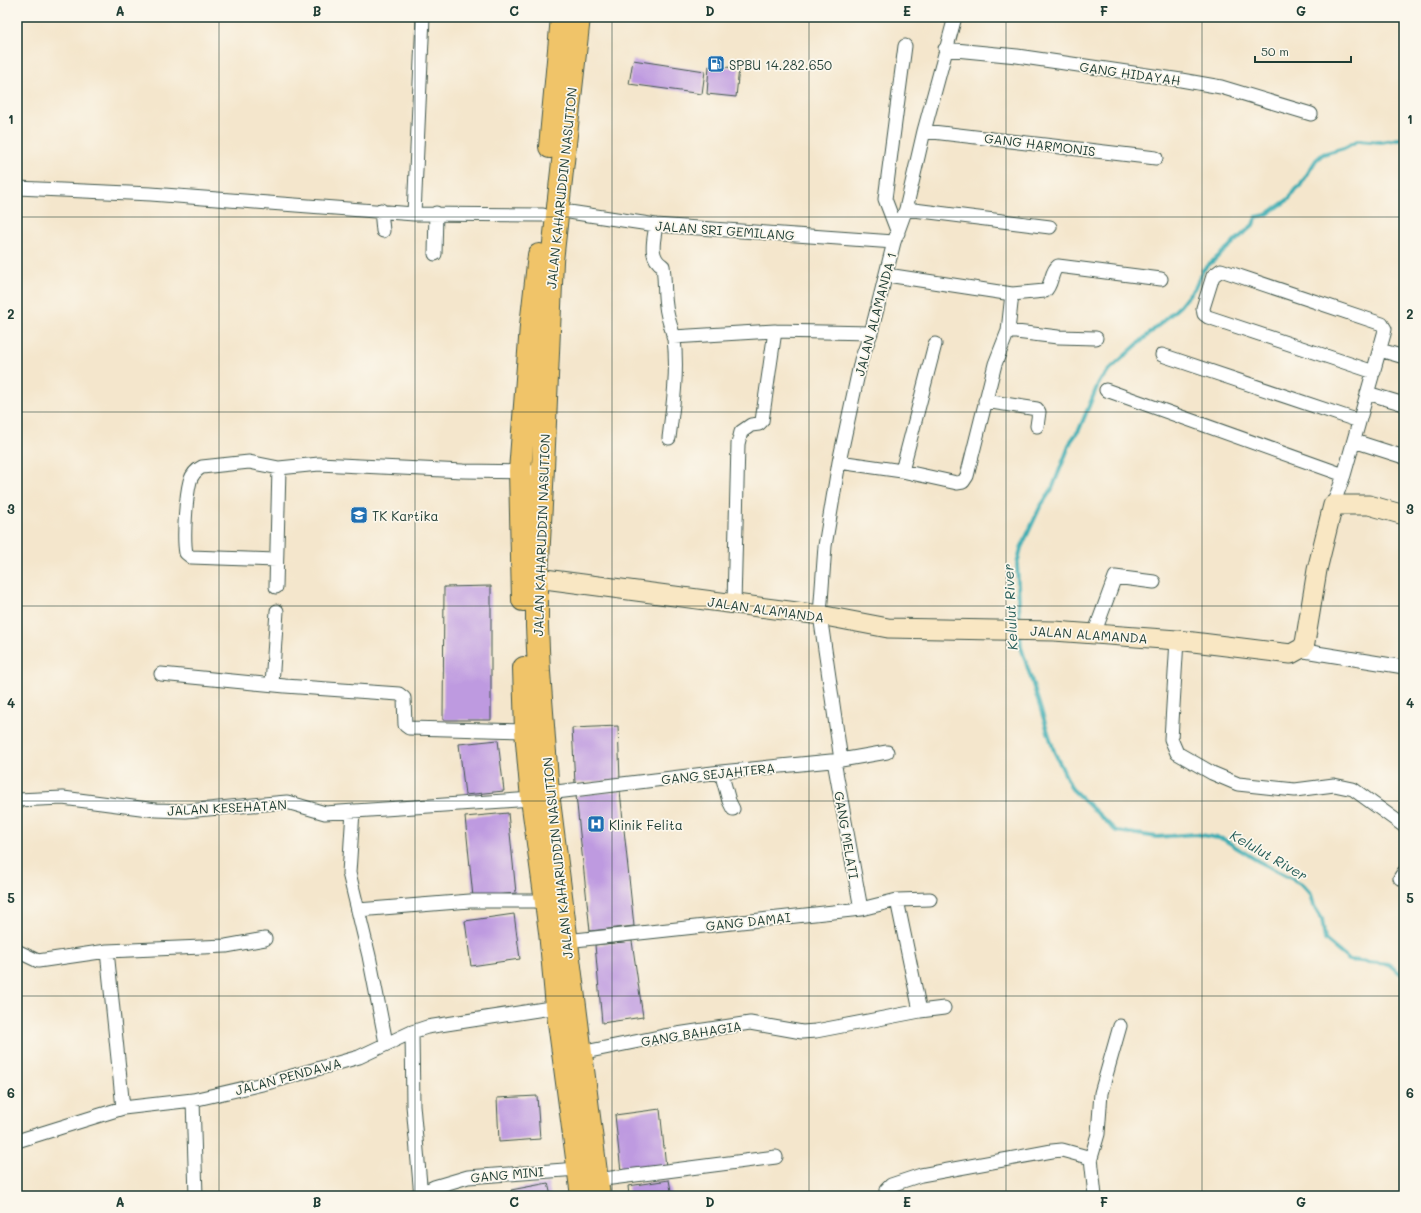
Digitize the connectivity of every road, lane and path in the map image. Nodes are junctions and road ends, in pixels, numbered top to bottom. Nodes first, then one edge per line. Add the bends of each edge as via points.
1 (424, 17) edge
2 (562, 17) edge
3 (579, 17) edge
4 (955, 17) edge
5 (905, 46) dead end
6 (946, 49) junction
7 (1311, 114) dead end
8 (924, 131) junction
9 (1156, 158) dead end
10 (17, 188) edge
11 (906, 209) junction
12 (381, 210) junction
13 (436, 213) junction
14 (550, 213) junction
15 (414, 214) junction
16 (656, 225) junction
17 (1050, 227) dead end
18 (383, 231) dead end
19 (896, 238) junction
20 (435, 254) dead end
21 (887, 275) junction
22 (1161, 279) dead end
23 (1012, 294) junction
24 (775, 331) junction
25 (1008, 331) junction
26 (871, 332) junction
27 (673, 337) junction
28 (1096, 338) dead end
29 (935, 344) dead end
30 (1380, 350) junction
31 (1162, 355) dead end
32 (1404, 357) edge
33 (1374, 372) junction
34 (1106, 390) dead end
35 (1367, 393) junction
36 (985, 401) junction
37 (1404, 404) edge
38 (1359, 422) junction
39 (1037, 426) dead end
40 (670, 438) dead end
41 (1354, 441) junction
42 (1404, 457) edge
43 (839, 462) junction
44 (279, 468) junction
45 (520, 471) junction
46 (902, 471) junction
47 (543, 472) junction
48 (1344, 475) junction
49 (1333, 505) junction
50 (1404, 515) edge
51 (276, 560) junction
52 (537, 578) junction
53 (1154, 582) dead end
54 (276, 587) dead end
55 (734, 604) junction
56 (277, 611) dead end
57 (820, 615) junction
58 (1094, 634) junction
59 (1177, 640) junction
60 (1298, 650) junction
61 (1404, 667) edge
62 (161, 674) dead end
63 (272, 684) junction
64 (526, 731) junction
65 (887, 752) dead end
66 (838, 760) junction
67 (722, 772) junction
68 (540, 796) junction
69 (17, 800) edge
70 (733, 809) dead end
71 (353, 811) junction
72 (1404, 826) edge
73 (930, 899) dead end
74 (897, 900) junction
75 (546, 901) junction
76 (861, 909) junction
77 (358, 910) junction
78 (265, 939) dead end
79 (566, 941) junction
80 (17, 951) edge
81 (107, 951) junction
82 (557, 1007) junction
83 (944, 1008) dead end
84 (920, 1011) junction
85 (1120, 1026) dead end
86 (412, 1032) junction
87 (386, 1043) junction
88 (580, 1053) junction
89 (193, 1100) junction
90 (123, 1108) junction
91 (17, 1142) edge
92 (776, 1157) dead end
93 (1091, 1158) junction
94 (591, 1182) edge
95 (419, 1195) edge
96 (196, 1196) edge
97 (582, 1196) edge
98 (887, 1196) edge
99 (1095, 1196) edge

1 - 15 street
2 - 14 highway, JALAN KAHARUDDIN NASUTION
3 - 14 highway, JALAN KAHARUDDIN NASUTION
4 - 6 street, JALAN ALAMANDA 1
5 - 19 street via 885,199
6 - 7 street, GANG HIDAYAH via 1017,56 1221,87
6 - 8 street, JALAN ALAMANDA 1
8 - 9 street, GANG HARMONIS
8 - 11 street, JALAN ALAMANDA 1
10 - 12 street, JALAN SRI GEMILANG via 151,194
11 - 17 street
11 - 19 street, JALAN ALAMANDA 1
12 - 15 street, JALAN SRI GEMILANG
12 - 18 street
13 - 14 street, JALAN SRI GEMILANG
13 - 15 street, JALAN SRI GEMILANG
13 - 20 street
14 - 16 street, JALAN SRI GEMILANG
14 - 45 highway, JALAN KAHARUDDIN NASUTION via 531,326
14 - 47 highway, JALAN KAHARUDDIN NASUTION via 552,261
16 - 19 street, JALAN SRI GEMILANG
16 - 27 street via 653,252 656,262 662,266 667,320
19 - 21 street, JALAN ALAMANDA 1
21 - 23 street
21 - 26 street, JALAN ALAMANDA 1
22 - 23 street via 1058,266 1054,270 1050,286 1045,291
23 - 25 street
24 - 26 street
24 - 27 street
24 - 55 street via 762,420 741,432 738,444
25 - 28 street via 1058,337
25 - 36 street via 995,364
26 - 43 street, JALAN ALAMANDA 1 via 860,360
27 - 40 street via 674,391
29 - 46 street
30 - 32 street
30 - 33 street
30 - 33 street via 1385,329 1382,324 1221,270 1213,276 1203,308 1204,314 1208,317
31 - 38 street
33 - 35 street
34 - 48 street
35 - 37 street
35 - 38 street
36 - 39 street via 1037,409
36 - 46 street via 967,476 963,482 957,483
38 - 41 street
41 - 42 street
41 - 48 street
43 - 46 street
43 - 57 street, JALAN ALAMANDA 1 via 825,546
44 - 45 street via 320,464
44 - 51 street
44 - 51 street via 249,462 202,467 196,471 190,481 185,549 186,554 191,557
45 - 47 street
45 - 64 highway, JALAN KAHARUDDIN NASUTION
47 - 52 highway, JALAN KAHARUDDIN NASUTION
48 - 49 street
49 - 50 street via 1369,505
49 - 60 street via 1317,570 1304,643
51 - 54 street
52 - 55 street, JALAN ALAMANDA
52 - 68 highway, JALAN KAHARUDDIN NASUTION
53 - 58 street via 1115,577
55 - 57 street, JALAN ALAMANDA
56 - 63 street
57 - 58 street, JALAN ALAMANDA via 888,628
57 - 66 street, GANG MELATI
58 - 59 street, JALAN ALAMANDA
59 - 60 street, JALAN ALAMANDA via 1291,654
59 - 72 street via 1171,739 1177,753 1238,784 1295,790 1346,786
60 - 61 street
62 - 63 street
63 - 64 street via 399,694 404,698 405,725 409,728
64 - 68 highway, JALAN KAHARUDDIN NASUTION
65 - 66 street, GANG SEJAHTERA
66 - 67 street, GANG SEJAHTERA
66 - 76 street, GANG MELATI
67 - 68 street, GANG SEJAHTERA
67 - 70 street
68 - 71 street, JALAN KESEHATAN
68 - 75 highway, JALAN KAHARUDDIN NASUTION
68 - 79 highway, JALAN KAHARUDDIN NASUTION
69 - 71 street, JALAN KESEHATAN via 63,798 156,810 186,811 287,802 325,813
71 - 77 street via 349,874
73 - 74 street, GANG DAMAI
74 - 76 street, GANG DAMAI
74 - 84 street
75 - 77 street via 470,901
75 - 82 highway, JALAN KAHARUDDIN NASUTION
76 - 79 street, GANG DAMAI
77 - 87 street via 370,956
78 - 81 street via 226,946
79 - 88 highway, JALAN KAHARUDDIN NASUTION
80 - 81 street via 38,961
81 - 90 street
82 - 86 street, JALAN PENDAWA via 427,1027
82 - 94 highway, JALAN KAHARUDDIN NASUTION
83 - 84 street, GANG BAHAGIA
84 - 88 street, GANG BAHAGIA via 802,1032 750,1023 664,1036
85 - 93 street via 1101,1093 1098,1134
86 - 87 street, JALAN PENDAWA
86 - 95 street via 413,1105
87 - 89 street, JALAN PENDAWA via 359,1057 271,1082
88 - 94 highway, JALAN KAHARUDDIN NASUTION
89 - 90 street, JALAN PENDAWA
89 - 96 street
90 - 91 street, JALAN PENDAWA
92 - 94 street, GANG MINI
93 - 98 street via 1062,1150 975,1164 920,1175 891,1185 886,1190
93 - 99 street
94 - 95 street, GANG MINI via 468,1177
94 - 97 highway, JALAN KAHARUDDIN NASUTION

